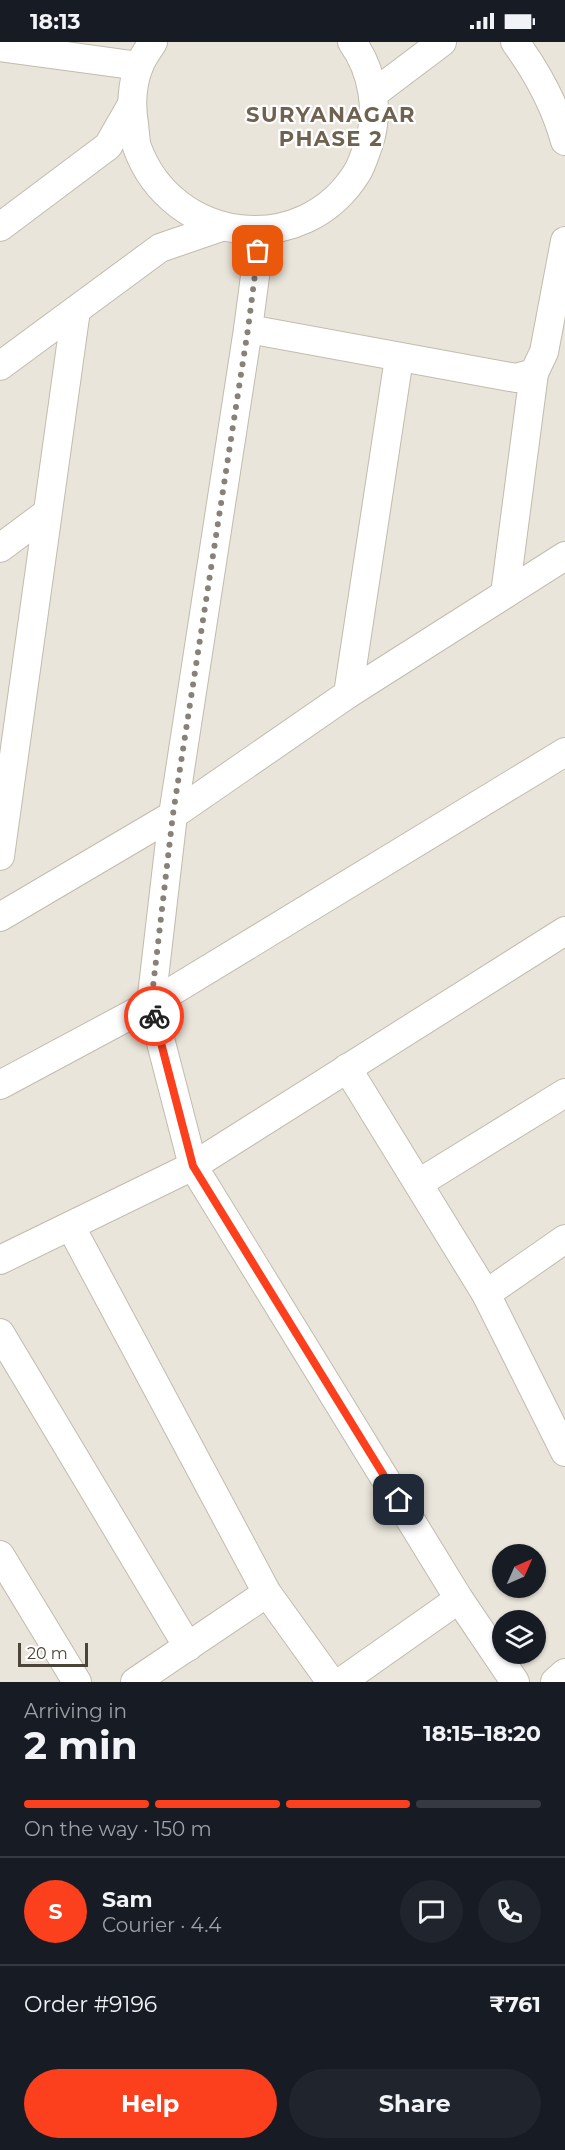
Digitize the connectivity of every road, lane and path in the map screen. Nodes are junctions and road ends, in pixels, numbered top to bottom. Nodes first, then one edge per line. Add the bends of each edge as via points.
1 (153, 42) edge
2 (352, 42) edge
3 (442, 42) edge
4 (515, 42) edge
5 (0, 47) edge
6 (138, 66) junction
7 (373, 94) junction
8 (131, 106) junction
9 (565, 141) edge
10 (0, 226) edge
11 (221, 227) junction
12 (261, 231) junction
13 (565, 241) edge
14 (76, 310) junction
15 (248, 329) junction
16 (399, 358) junction
17 (0, 366) edge
18 (534, 373) junction
19 (47, 513) junction
20 (0, 548) edge
21 (565, 556) edge
22 (505, 594) junction
23 (348, 694) junction
24 (10, 717) edge
25 (563, 757) edge
26 (173, 814) junction
27 (2, 828) edge
28 (0, 856) edge
29 (0, 917) edge
30 (565, 931) edge
31 (151, 1004) junction
32 (347, 1068) junction
33 (0, 1086) edge
34 (565, 1093) edge
35 (193, 1166) junction
36 (419, 1183) junction
37 (71, 1227) junction
38 (565, 1239) edge
39 (0, 1260) edge
40 (486, 1294) junction
41 (0, 1333) edge
42 (565, 1452) edge
43 (0, 1555) edge
44 (267, 1593) junction
45 (459, 1599) junction
46 (188, 1647) junction
47 (565, 1673) edge
48 (77, 1682) edge
49 (135, 1682) edge
50 (331, 1682) edge
51 (341, 1682) edge
52 (515, 1682) edge
53 (555, 1682) edge

1 - 6 street
2 - 7 street via 362,56
3 - 7 street
4 - 9 street via 535,69
5 - 6 street
6 - 8 street
7 - 12 street via 372,134 358,171 333,202 299,222
8 - 10 street via 108,146
8 - 11 street via 137,146 155,182 185,210
11 - 12 street
11 - 14 street via 160,248
12 - 15 street
13 - 18 street via 544,352
14 - 17 street
14 - 19 street
15 - 16 street
15 - 26 street
16 - 18 street via 516,378
16 - 23 street
18 - 22 street
19 - 20 street
19 - 24 street
21 - 22 street
22 - 23 street
23 - 26 street
24 - 27 street
25 - 31 street
26 - 29 street
26 - 31 street
27 - 28 street
30 - 32 street
31 - 33 street
31 - 35 street
32 - 35 street
32 - 36 street
34 - 36 street
35 - 37 street
35 - 45 street
36 - 40 street
37 - 39 street
37 - 44 street
38 - 40 street
40 - 42 street
41 - 46 street
43 - 48 street
44 - 46 street
44 - 50 street
45 - 51 street
45 - 52 street
46 - 49 street
47 - 53 street

